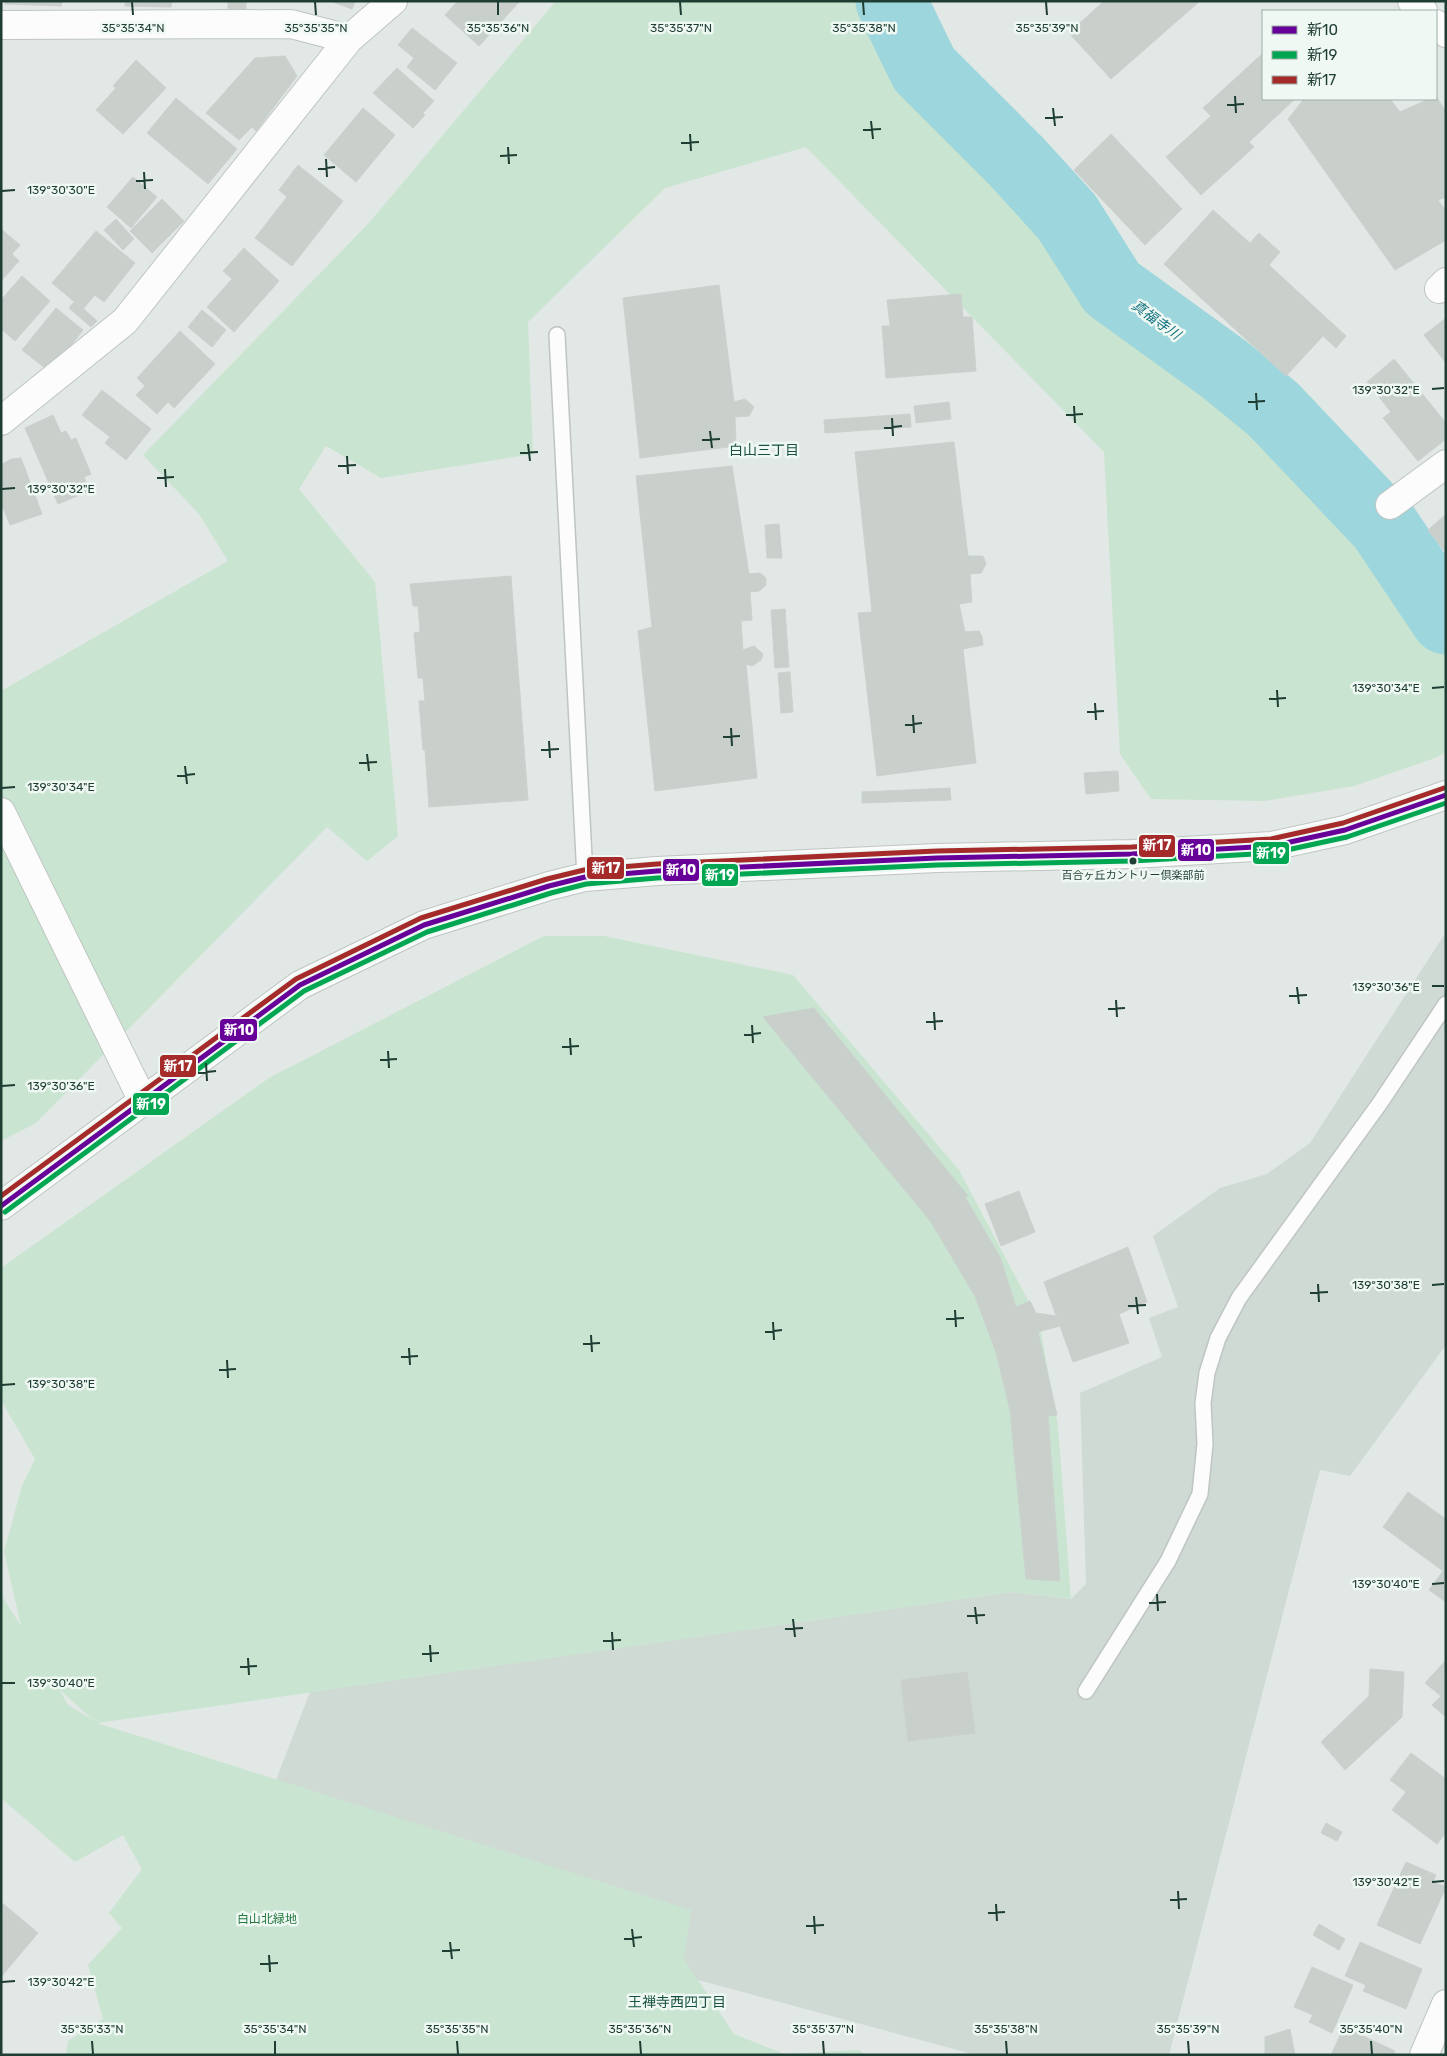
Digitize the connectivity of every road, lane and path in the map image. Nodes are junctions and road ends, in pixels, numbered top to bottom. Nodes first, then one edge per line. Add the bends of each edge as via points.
1 (393, 1) edge
2 (1412, 1) edge
3 (1422, 10) edge
4 (85, 13) edge
5 (265, 13) edge
6 (1, 25) edge
7 (1437, 25) edge
8 (1446, 34) edge
9 (349, 39) junction
10 (557, 335) dead end
11 (6, 409) edge
12 (1446, 464) edge
13 (1390, 505) dead end
14 (1446, 795) edge
15 (1, 812) edge
16 (585, 877) junction
17 (1446, 1004) edge
18 (143, 1101) junction
19 (1, 1206) edge
20 (1086, 1691) dead end
21 (1446, 2004) edge
22 (1424, 2055) edge

1 - 9 street
2 - 3 street
4 - 5 street
4 - 6 street
5 - 9 street via 291,24
7 - 8 street
9 - 11 street via 125,321
10 - 16 lane
12 - 13 street
14 - 16 street via 1346,830 1272,846 1132,854 937,858
15 - 18 street
16 - 18 street via 424,925 300,985
17 - 20 lane via 1380,1103 1239,1298 1218,1338 1207,1373 1203,1403 1206,1444 1200,1494 1168,1560
18 - 19 street
21 - 22 street

